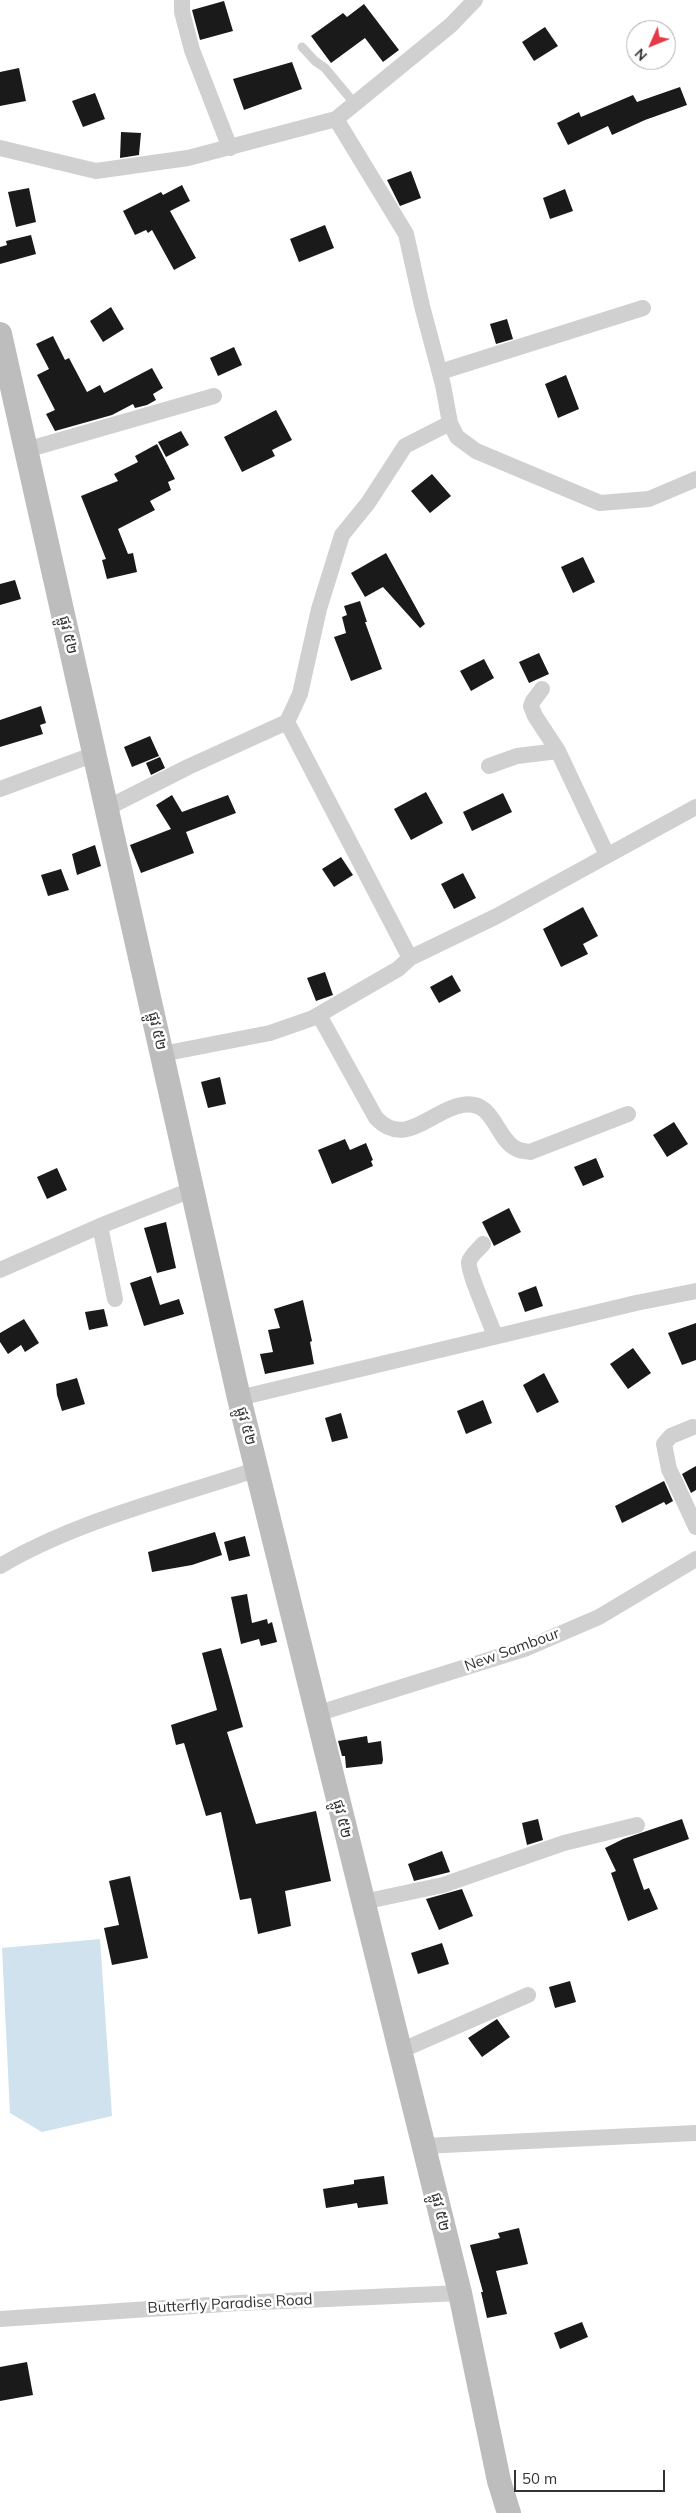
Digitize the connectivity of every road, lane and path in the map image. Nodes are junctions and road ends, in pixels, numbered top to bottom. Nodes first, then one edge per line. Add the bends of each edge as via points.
1 (182, 0) edge
2 (475, 0) edge
3 (302, 47) dead end
4 (355, 104) junction
5 (336, 119) junction
6 (0, 148) edge
7 (230, 148) junction
8 (643, 308) dead end
9 (0, 334) edge
10 (440, 372) junction
11 (214, 396) dead end
12 (450, 423) junction
13 (26, 450) junction
14 (696, 479) edge
15 (542, 689) dead end
16 (288, 722) junction
17 (558, 751) junction
18 (95, 754) junction
19 (489, 766) dead end
20 (0, 789) edge
21 (696, 807) edge
22 (107, 808) junction
23 (607, 856) junction
24 (410, 958) junction
25 (319, 1015) junction
26 (162, 1054) junction
27 (628, 1114) dead end
28 (191, 1190) junction
29 (100, 1226) junction
30 (483, 1244) dead end
31 (0, 1270) edge
32 (696, 1291) edge
33 (115, 1298) dead end
34 (495, 1336) junction
35 (239, 1398) junction
36 (693, 1427) dead end
37 (258, 1469) junction
38 (696, 1527) edge
39 (696, 1559) edge
40 (0, 1566) edge
41 (316, 1714) junction
42 (637, 1825) dead end
43 (363, 1902) junction
44 (528, 1995) dead end
45 (400, 2051) junction
46 (696, 2133) edge
47 (423, 2146) junction
48 (460, 2293) junction
49 (0, 2319) edge
50 (509, 2513) edge

1 - 7 street via 192,50
2 - 4 street via 451,25
3 - 4 lane via 326,68
4 - 5 street
5 - 7 street
5 - 10 street via 406,234
6 - 7 street via 96,171 188,158
8 - 10 street
9 - 13 street, ផ្លូវ ៥២
10 - 12 street
11 - 13 street
12 - 14 street via 457,437 476,451 600,503 649,499
12 - 16 street via 405,446 342,536 319,609 300,694
13 - 18 street, ផ្លូវ ៥២
15 - 17 street via 531,706
16 - 22 street
16 - 24 street
17 - 19 street via 517,756
17 - 23 street
18 - 20 street
18 - 22 street, ផ្លូវ ៥២
21 - 23 street
22 - 26 street, ផ្លូវ ៥២
23 - 24 street via 497,916
24 - 25 street
25 - 26 street via 270,1033
25 - 27 street via 376,1118 390,1130 404,1131 463,1104 478,1106 489,1113 504,1138 516,1149 530,1152
26 - 28 street, ផ្លូវ ៥២
28 - 29 street
28 - 35 street, ផ្លូវ ៥២
29 - 31 street
29 - 33 street
30 - 34 street via 469,1260 468,1272
32 - 34 street
34 - 35 street
35 - 37 street, ផ្លូវ ៥២
36 - 38 street via 671,1436 664,1444 669,1469
37 - 40 street via 69,1532
37 - 41 street, ផ្លូវ ៥២
39 - 41 street, New Sambour via 600,1616 527,1648
41 - 43 street, ផ្លូវ ៥២
42 - 43 street via 564,1843 443,1885
43 - 45 street, ផ្លូវ ៥២
44 - 45 street
45 - 47 street, ផ្លូវ ៥២
46 - 47 street
47 - 48 street, ផ្លូវ ៥២
48 - 49 street, Butterfly Paradise Road
48 - 50 street, ផ្លូវ ៥២ via 499,2481

